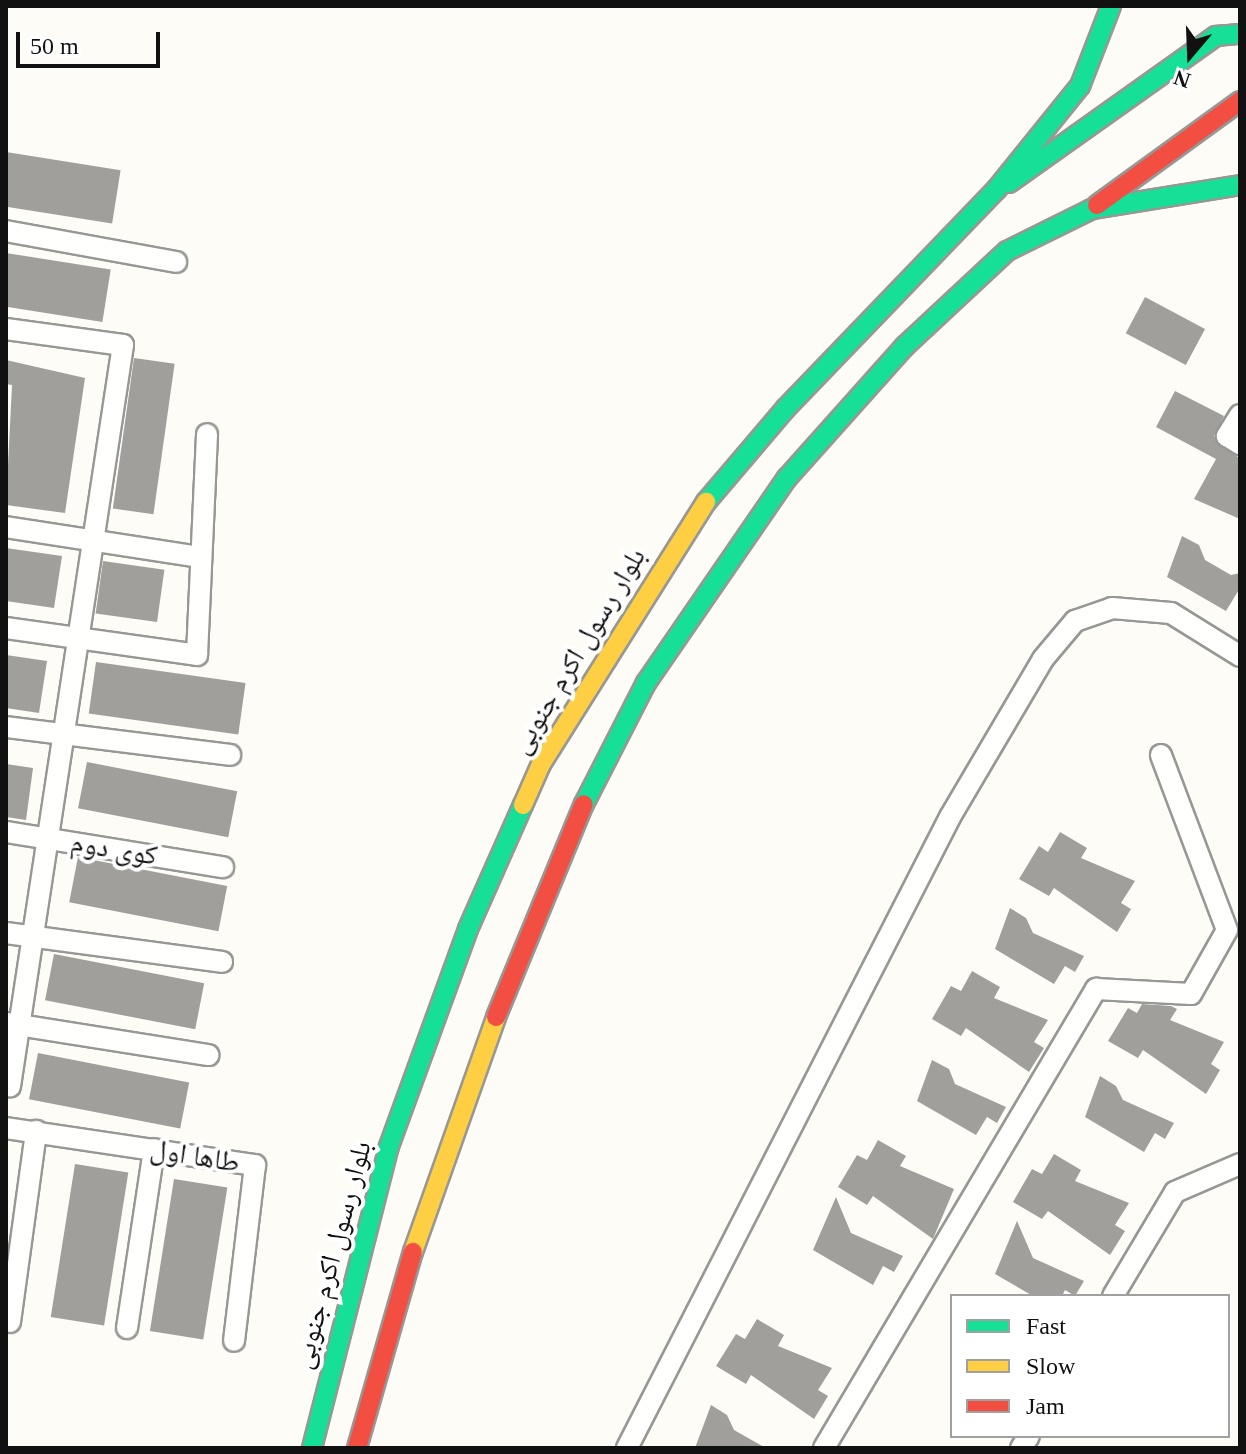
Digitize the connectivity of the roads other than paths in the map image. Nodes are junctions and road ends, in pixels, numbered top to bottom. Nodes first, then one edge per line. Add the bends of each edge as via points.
1 (1111, 6) edge
2 (1240, 34) edge
3 (1240, 101) edge
4 (1240, 185) edge
5 (996, 190) junction
6 (1092, 209) junction
7 (6, 231) edge
8 (176, 262) dead end
9 (6, 329) edge
10 (1240, 415) edge
11 (207, 434) dead end
12 (1240, 444) edge
13 (6, 527) edge
14 (92, 540) junction
15 (199, 557) junction
16 (6, 628) edge
17 (77, 640) junction
18 (1240, 656) edge
19 (6, 727) edge
20 (63, 735) junction
21 (230, 755) dead end
22 (1161, 755) dead end
23 (6, 832) edge
24 (47, 839) junction
25 (223, 867) dead end
26 (6, 933) edge
27 (32, 937) junction
28 (222, 962) dead end
29 (12, 1024) edge
30 (208, 1055) dead end
31 (10, 1086) dead end
32 (6, 1128) edge
33 (36, 1131) junction
34 (154, 1149) junction
35 (1240, 1164) edge
36 (1114, 1294) edge
37 (10, 1322) dead end
38 (127, 1328) dead end
39 (234, 1341) dead end
40 (312, 1448) edge
41 (357, 1448) edge
42 (627, 1448) edge
43 (824, 1448) edge

1 - 5 main road, بلوار رسول اکرم جنوبی via 1080,86
2 - 5 main road via 1216,36 1036,170
3 - 6 main road
4 - 6 main road
5 - 40 main road, بلوار رسول اکرم جنوبی via 786,408 705,503 541,764 468,929 388,1149
6 - 41 main road via 1007,251 905,346 787,478 646,683 558,855 501,1003 430,1192
7 - 8 street
9 - 14 street via 123,345
10 - 12 street via 1227,436
11 - 15 street
13 - 14 street
14 - 15 street
14 - 17 street
15 - 17 street via 197,655
16 - 17 street
17 - 20 street
18 - 42 street via 1171,613 1112,608 1075,621 1043,659 950,817
19 - 20 street
20 - 21 street
20 - 24 street
22 - 43 street via 1227,930 1191,994 1096,989
23 - 24 street, کوی دوم
24 - 25 street, کوی دوم
24 - 27 street
26 - 27 street
27 - 28 street
27 - 29 street
29 - 30 street
29 - 31 street
32 - 33 street, طاها اول
33 - 34 street, طاها اول
33 - 37 street
34 - 38 street
34 - 39 street, طاها اول via 255,1165
35 - 36 street via 1175,1192

